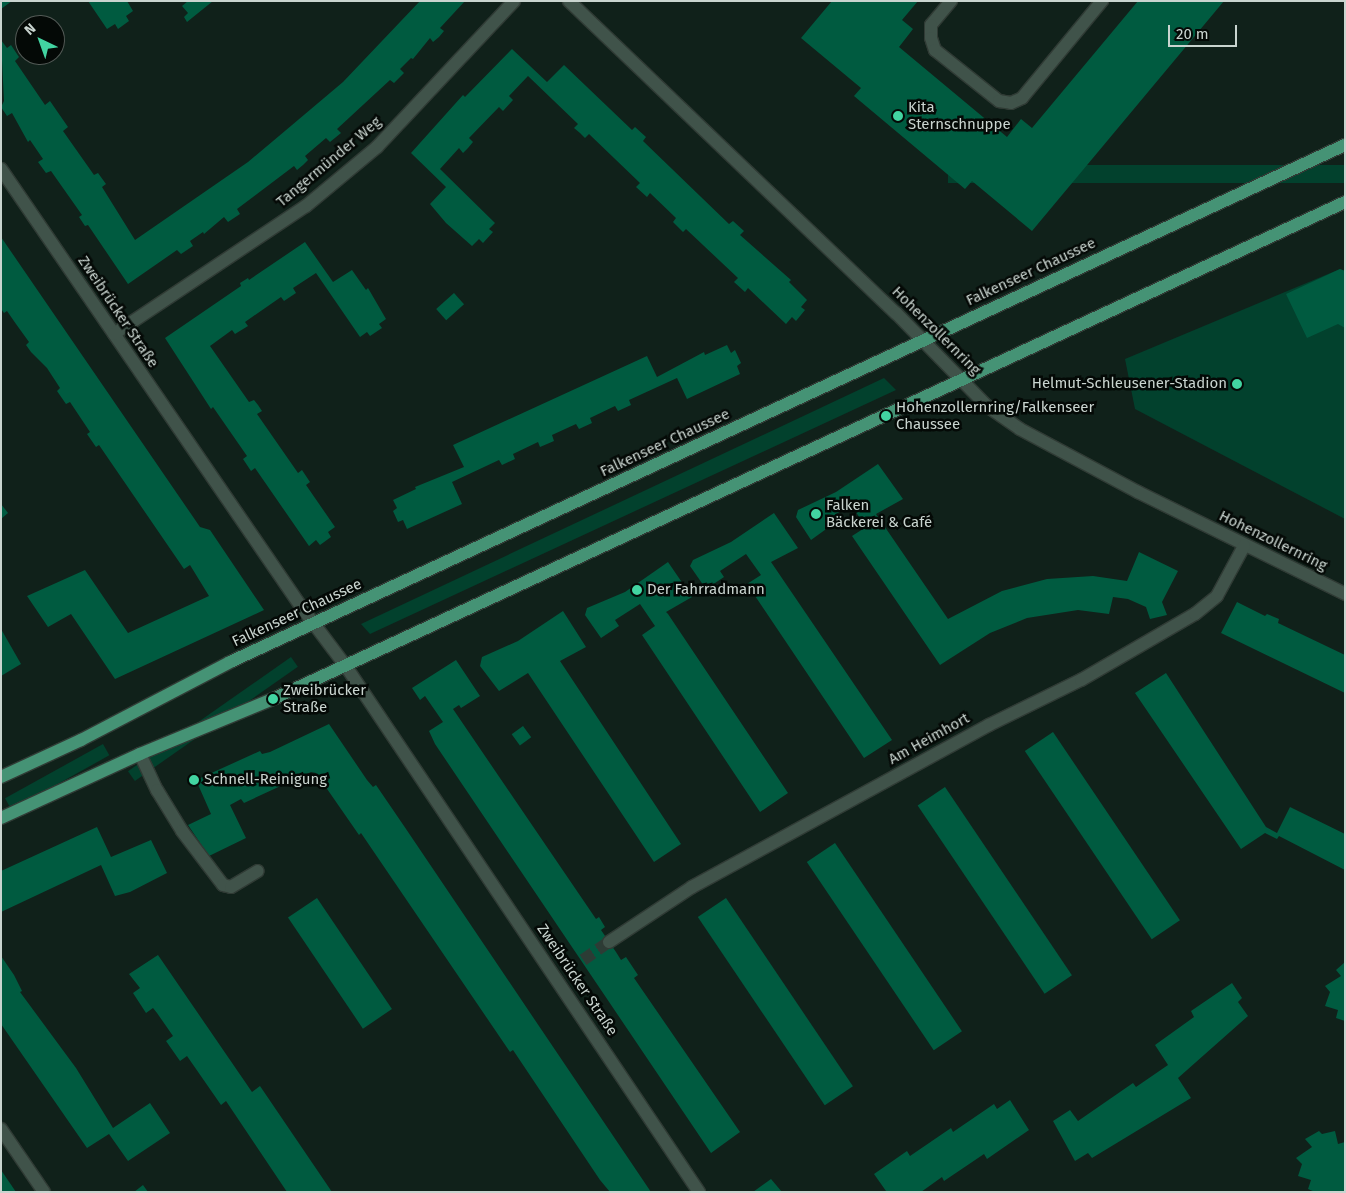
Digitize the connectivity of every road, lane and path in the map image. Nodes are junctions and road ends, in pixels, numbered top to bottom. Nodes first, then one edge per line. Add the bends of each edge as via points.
1 (514, 1) edge
2 (569, 1) edge
3 (951, 1) edge
4 (1100, 2) edge
5 (1345, 145) edge
6 (1, 169) edge
7 (1345, 202) edge
8 (114, 334) junction
9 (923, 341) junction
10 (963, 381) junction
11 (1244, 546) junction
12 (1345, 594) edge
13 (314, 622) junction
14 (345, 665) junction
15 (140, 754) junction
16 (1, 777) edge
17 (1, 818) edge
18 (258, 871) dead end
19 (609, 942) tunnel mouth
20 (1, 1129) edge
21 (44, 1192) edge
22 (699, 1192) edge

1 - 8 street, Tangermünder Weg via 377,147 306,206
2 - 9 street, Hohenzollernring
3 - 4 street via 932,25 931,38 935,50 999,101 1011,103 1022,98
5 - 9 main road, Falkenseer Chaussee
6 - 8 street, Zweibrücker Straße
7 - 10 main road
8 - 13 street, Zweibrücker Straße
9 - 10 street, Hohenzollernring
9 - 13 main road, Falkenseer Chaussee
10 - 11 street, Hohenzollernring via 987,406 1020,429
10 - 14 main road
11 - 12 street, Hohenzollernring
11 - 19 street, Am Heimhort via 1217,596 1195,614 1081,680 989,725 692,886
13 - 14 street, Zweibrücker Straße
13 - 16 main road, Falkenseer Chaussee
14 - 15 main road
14 - 22 street, Zweibrücker Straße
15 - 17 main road
15 - 18 street via 156,790 223,885 231,887
20 - 21 street

